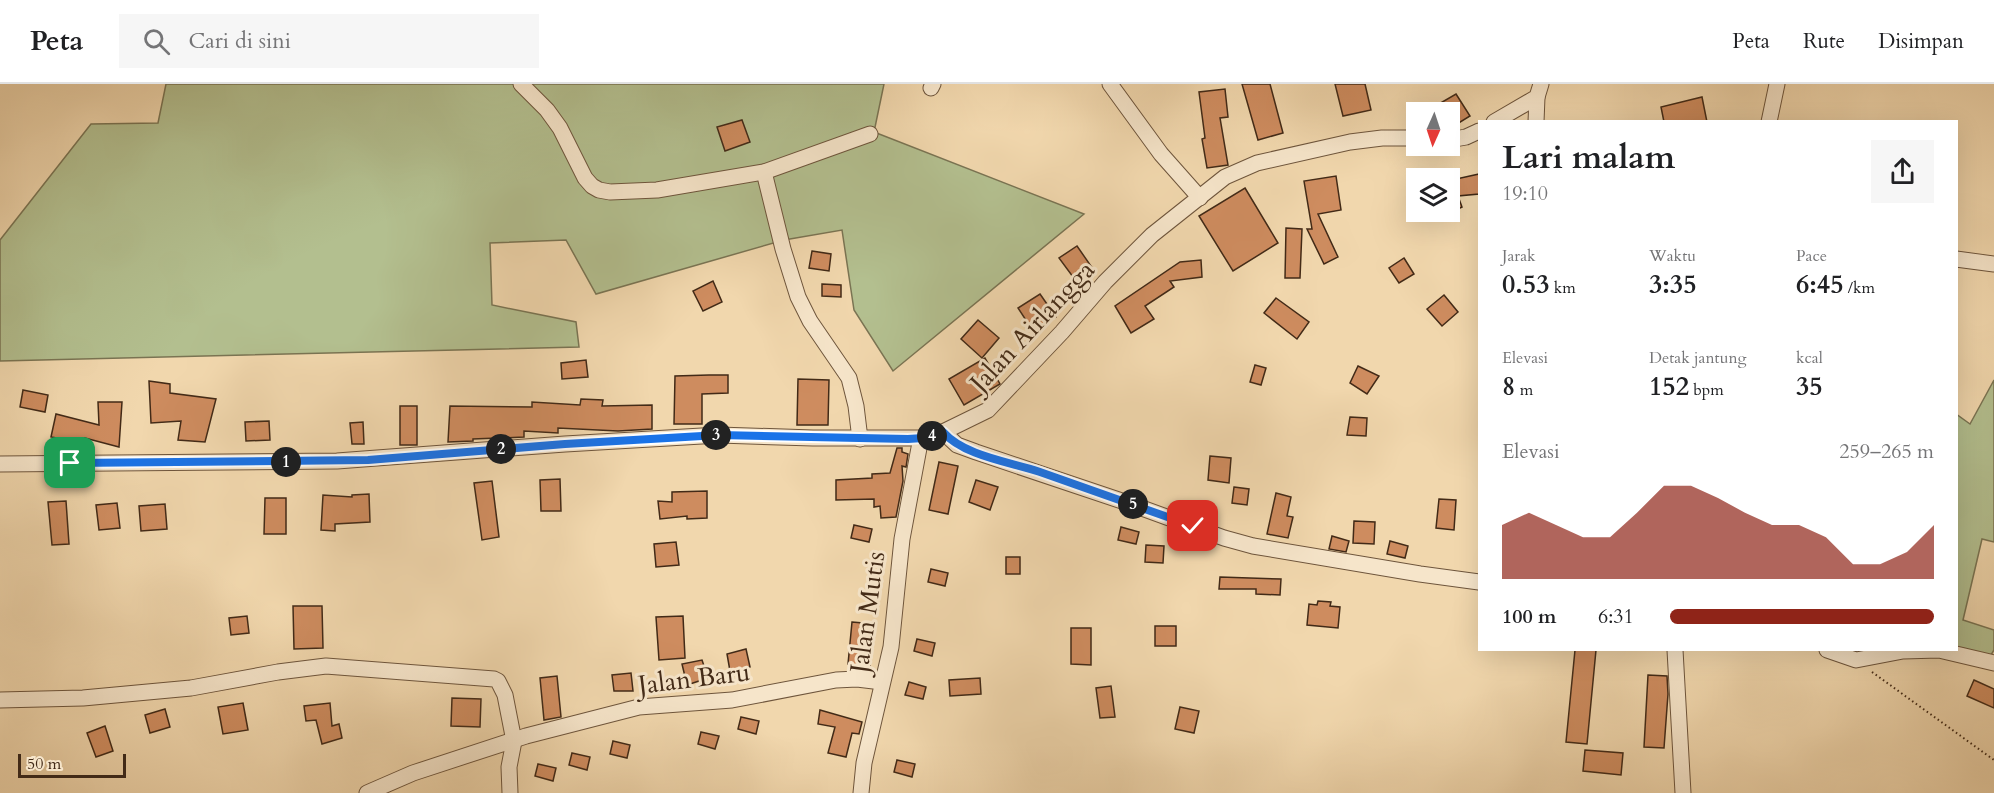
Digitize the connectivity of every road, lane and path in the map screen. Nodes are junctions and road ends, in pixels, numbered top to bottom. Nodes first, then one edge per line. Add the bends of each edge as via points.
1 (521, 84) edge
2 (1110, 84) edge
3 (1777, 84) edge
4 (1539, 90) edge
5 (1497, 120) edge
6 (1536, 120) edge
7 (1769, 120) edge
8 (1478, 131) edge
9 (870, 134) dead end
10 (1406, 138) edge
11 (1460, 138) edge
12 (764, 172) junction
13 (1200, 198) junction
14 (1958, 259) edge
15 (1994, 264) edge
16 (943, 432) junction
17 (923, 438) junction
18 (860, 439) junction
19 (0, 464) edge
20 (1478, 582) edge
21 (1675, 651) edge
22 (1830, 651) edge
23 (1903, 651) edge
24 (1943, 651) edge
25 (1856, 660) junction
26 (1994, 663) edge
27 (882, 682) junction
28 (0, 700) edge
29 (514, 741) junction
30 (1994, 760) edge
31 (367, 793) edge
32 (510, 793) edge
33 (861, 793) edge
34 (1683, 793) edge

1 - 12 street via 547,110 585,178 599,190 657,189
2 - 13 street via 1161,154
3 - 7 street
4 - 5 street
4 - 6 street
8 - 11 street
9 - 12 street
10 - 13 street, Jalan Airlangga via 1362,139 1257,163 1225,177
12 - 18 street via 798,297 849,378
13 - 16 street, Jalan Airlangga via 1134,252 988,410
14 - 15 street
16 - 17 street, Jalan Airlangga
16 - 20 street via 957,445 1244,543
17 - 18 street, Jalan Airlangga
17 - 27 street, Jalan Mutis via 902,539 891,647
18 - 19 street, Jalan Airlangga via 719,435 358,460
21 - 34 street
22 - 25 street
23 - 25 street
24 - 26 street
25 - 30 path
27 - 29 street, Jalan Baru via 836,680 743,698 639,707
27 - 33 street, Jalan Mutis
28 - 29 street via 83,698 182,689 278,672 350,667 494,679 505,695
29 - 31 street, Jalan Baru via 413,772
29 - 32 street

